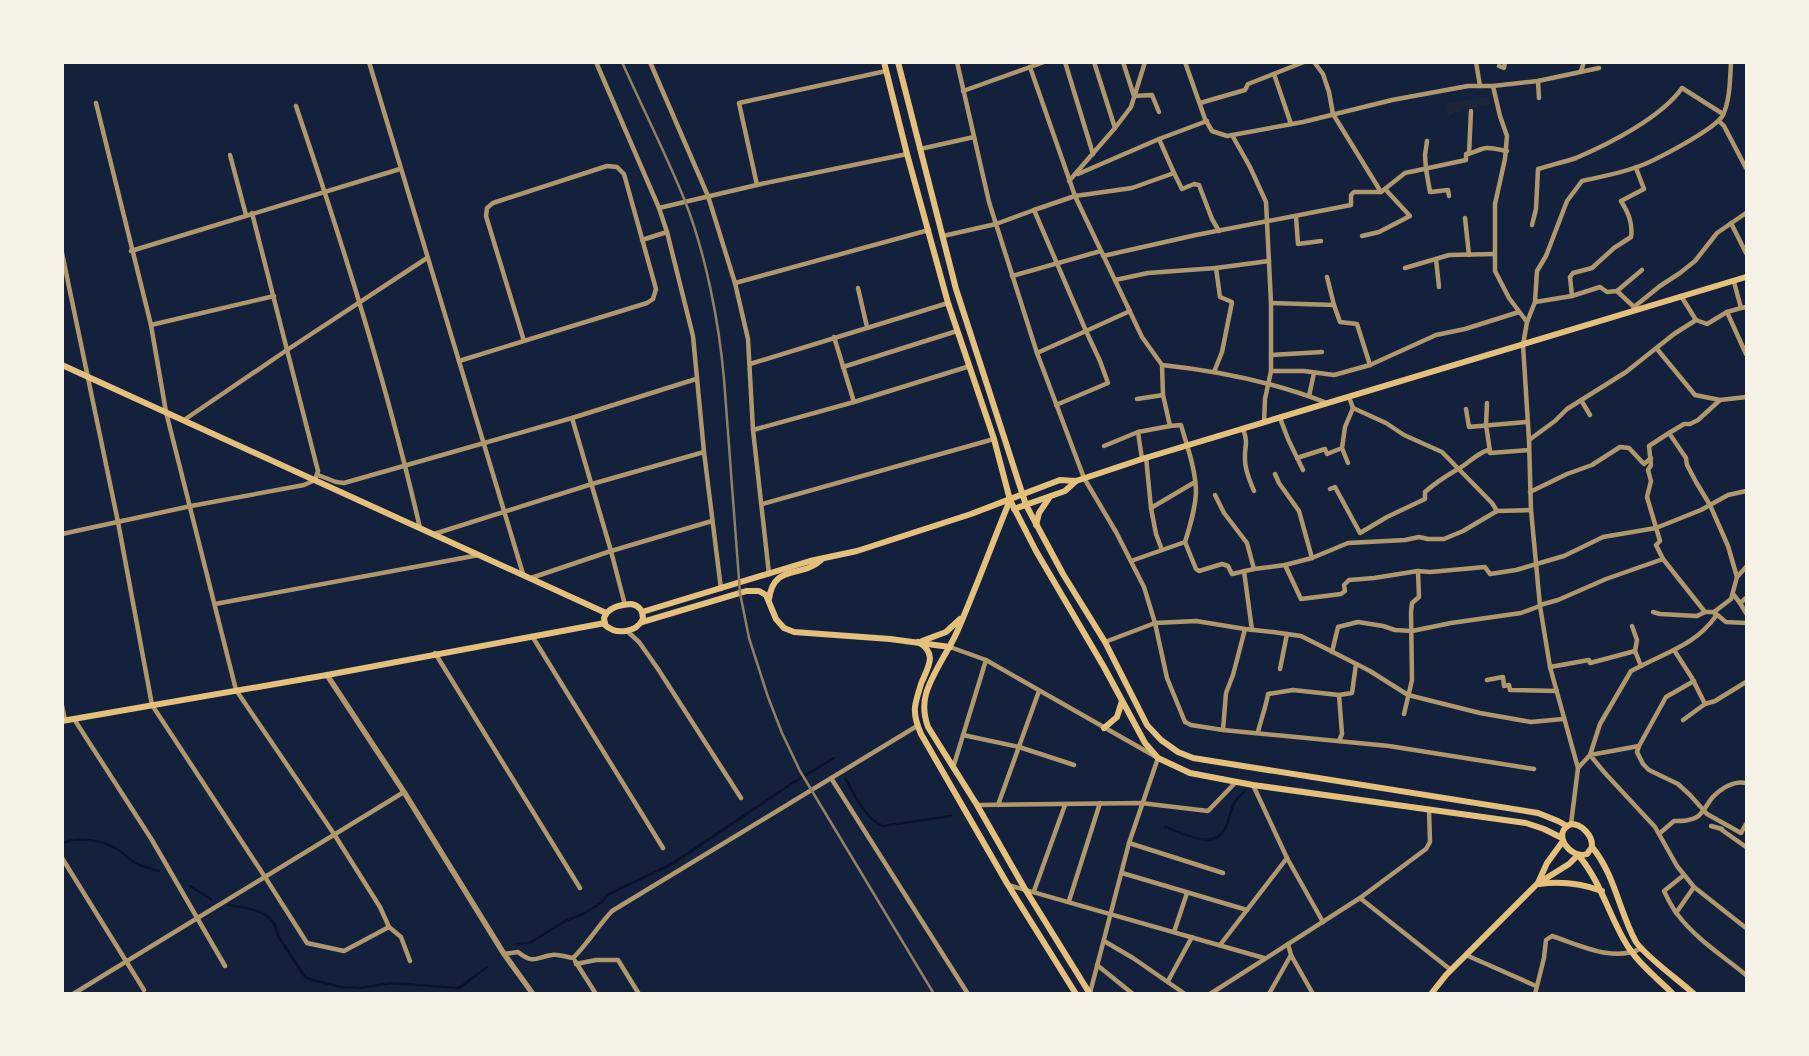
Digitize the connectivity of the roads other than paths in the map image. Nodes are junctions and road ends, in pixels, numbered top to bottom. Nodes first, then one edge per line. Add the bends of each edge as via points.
1 (369, 62) edge
2 (596, 62) edge
3 (650, 62) edge
4 (884, 62) edge
5 (898, 62) edge
6 (957, 62) edge
7 (1044, 62) edge
8 (1065, 62) edge
9 (1094, 62) edge
10 (1123, 62) edge
11 (1145, 62) edge
12 (1184, 62) edge
13 (1304, 62) edge
14 (1314, 62) edge
15 (1476, 62) edge
16 (1506, 62) edge
17 (1584, 62) edge
18 (1731, 62) edge
19 (1499, 66) dead end
20 (1030, 67) junction
21 (1599, 68) dead end
22 (886, 70) junction
23 (1581, 71) junction
24 (1274, 74) junction
25 (1538, 81) junction
26 (1480, 86) junction
27 (1493, 86) junction
28 (963, 91) junction
29 (1134, 96) junction
30 (1538, 98) dead end
31 (96, 103) dead end
32 (1200, 103) junction
33 (296, 106) dead end
34 (1470, 111) dead end
35 (1159, 112) dead end
36 (1333, 114) junction
37 (1723, 114) junction
38 (1207, 121) junction
39 (1719, 121) junction
40 (1291, 124) junction
41 (1116, 128) junction
42 (1232, 135) junction
43 (974, 137) junction
44 (1159, 139) junction
45 (1428, 141) dead end
46 (920, 149) junction
47 (1507, 151) junction
48 (908, 154) junction
49 (1093, 154) junction
50 (1469, 154) junction
51 (230, 155) dead end
52 (1746, 165) edge
53 (1636, 168) junction
54 (400, 169) junction
55 (1426, 169) junction
56 (1174, 173) junction
57 (1075, 175) junction
58 (1069, 181) junction
59 (757, 185) junction
60 (1383, 191) junction
61 (326, 192) junction
62 (1075, 196) junction
63 (1449, 196) dead end
64 (707, 197) junction
65 (660, 208) junction
66 (1034, 210) junction
67 (252, 213) junction
68 (1746, 213) edge
69 (246, 215) junction
70 (1296, 217) junction
71 (1465, 218) dead end
72 (1267, 222) junction
73 (1731, 223) junction
74 (996, 224) junction
75 (1532, 225) dead end
76 (929, 230) junction
77 (1219, 231) junction
78 (667, 232) junction
79 (943, 236) junction
80 (1362, 236) dead end
81 (642, 240) junction
82 (1321, 241) dead end
83 (131, 251) junction
84 (1746, 251) edge
85 (62, 254) edge
86 (1102, 254) junction
87 (1495, 254) junction
88 (1469, 255) junction
89 (427, 258) junction
90 (1436, 259) junction
91 (1269, 261) junction
92 (1057, 263) junction
93 (1216, 268) junction
94 (1405, 268) dead end
95 (1642, 270) dead end
96 (1012, 276) junction
97 (1327, 277) dead end
98 (1746, 277) edge
99 (1115, 280) junction
100 (736, 282) junction
101 (1734, 282) junction
102 (1439, 287) dead end
103 (858, 288) dead end
104 (1617, 291) junction
105 (274, 296) junction
106 (1572, 296) junction
107 (1681, 296) junction
108 (360, 302) junction
109 (1535, 302) junction
110 (948, 303) junction
111 (1271, 303) junction
112 (1334, 305) junction
113 (1744, 308) edge
114 (1633, 309) junction
115 (1130, 311) junction
116 (1519, 312) junction
117 (1727, 312) junction
118 (1696, 320) junction
119 (1527, 322) junction
120 (151, 325) junction
121 (867, 327) junction
122 (957, 331) junction
123 (1086, 331) junction
124 (834, 337) junction
125 (524, 341) junction
126 (1523, 344) junction
127 (1657, 349) junction
128 (287, 350) junction
129 (1322, 352) dead end
130 (1037, 353) junction
131 (1746, 354) edge
132 (1271, 356) junction
133 (459, 361) junction
134 (750, 364) junction
135 (62, 365) edge
136 (1162, 365) junction
137 (1370, 365) junction
138 (970, 366) junction
139 (843, 367) junction
140 (1271, 371) junction
141 (1214, 372) junction
142 (1314, 373) junction
143 (88, 377) junction
144 (696, 379) junction
145 (1269, 383) junction
146 (1163, 395) junction
147 (1309, 396) junction
148 (1349, 397) junction
149 (1746, 397) edge
150 (1137, 400) dead end
151 (1581, 400) junction
152 (1720, 400) junction
153 (854, 402) junction
154 (1327, 403) junction
155 (1487, 403) dead end
156 (1056, 404) junction
157 (1353, 408) junction
158 (1466, 409) dead end
159 (166, 412) junction
160 (1590, 415) dead end
161 (572, 418) junction
162 (1280, 418) junction
163 (184, 420) junction
164 (1264, 422) junction
165 (1527, 422) junction
166 (1486, 425) junction
167 (1170, 426) junction
168 (1242, 429) junction
169 (753, 430) junction
170 (1138, 432) junction
171 (1668, 433) junction
172 (994, 438) junction
173 (1529, 440) junction
174 (484, 443) junction
175 (1187, 445) junction
176 (1104, 446) dead end
177 (1342, 448) junction
178 (1529, 450) junction
179 (704, 452) junction
180 (1490, 453) junction
181 (1144, 458) junction
182 (1297, 458) junction
183 (1651, 458) junction
184 (1348, 463) dead end
185 (406, 465) junction
186 (1459, 468) junction
187 (1303, 470) dead end
188 (1275, 474) dead end
189 (316, 477) junction
190 (1084, 478) junction
191 (1076, 481) junction
192 (1195, 482) junction
193 (592, 484) junction
194 (1330, 489) dead end
195 (1254, 491) dead end
196 (1746, 491) edge
197 (1530, 492) junction
198 (1022, 495) junction
199 (1215, 495) dead end
200 (1050, 497) junction
201 (1010, 500) junction
202 (762, 504) junction
203 (1026, 505) junction
204 (1710, 505) junction
205 (191, 506) junction
206 (1151, 508) junction
207 (1014, 509) junction
208 (1531, 510) junction
209 (1497, 511) junction
210 (505, 512) junction
211 (712, 520) junction
212 (118, 522) junction
213 (1036, 525) junction
214 (420, 528) junction
215 (1656, 528) junction
216 (62, 534) edge
217 (434, 534) junction
218 (1185, 542) junction
219 (1162, 550) junction
220 (611, 551) junction
221 (480, 555) junction
222 (1312, 558) junction
223 (1663, 559) junction
224 (821, 560) junction
225 (1131, 561) junction
226 (1536, 564) junction
227 (1285, 565) junction
228 (1746, 566) edge
229 (1254, 569) junction
230 (1244, 571) junction
231 (1418, 571) junction
232 (523, 574) junction
233 (769, 574) junction
234 (1063, 574) junction
235 (1737, 577) junction
236 (531, 578) junction
237 (1053, 579) junction
238 (721, 589) junction
239 (1733, 594) junction
240 (1746, 598) edge
241 (769, 599) junction
242 (1740, 603) junction
243 (215, 604) junction
244 (625, 605) junction
245 (1540, 606) junction
246 (642, 612) junction
247 (966, 612) junction
248 (1653, 612) dead end
249 (1706, 612) junction
250 (1714, 612) junction
251 (606, 613) junction
252 (1746, 613) edge
253 (642, 622) junction
254 (605, 623) junction
255 (1155, 623) junction
256 (1746, 623) edge
257 (1632, 626) dead end
258 (1245, 629) junction
259 (627, 630) junction
260 (1252, 630) junction
261 (1412, 631) junction
262 (1287, 634) junction
263 (532, 636) junction
264 (918, 642) junction
265 (1104, 642) junction
266 (950, 648) junction
267 (1674, 650) junction
268 (1635, 651) junction
269 (1332, 652) junction
270 (435, 654) junction
271 (986, 660) junction
272 (1356, 664) junction
273 (1641, 666) junction
274 (1550, 667) junction
275 (1280, 669) dead end
276 (327, 675) junction
277 (1487, 680) dead end
278 (1694, 681) junction
279 (1746, 682) edge
280 (236, 690) junction
281 (1040, 691) junction
282 (1557, 691) junction
283 (1339, 695) junction
284 (1408, 695) junction
285 (1122, 701) junction
286 (1705, 704) junction
287 (152, 705) junction
288 (916, 705) junction
289 (924, 705) junction
290 (62, 706) edge
291 (1404, 714) dead end
292 (74, 719) junction
293 (1564, 719) junction
294 (1683, 720) dead end
295 (64, 721) edge
296 (917, 726) junction
297 (1104, 728) junction
298 (1223, 730) junction
299 (1258, 732) junction
300 (963, 735) junction
301 (1339, 741) junction
302 (1639, 746) junction
303 (1019, 747) junction
304 (1590, 755) junction
305 (1158, 758) junction
306 (1074, 766) dead end
307 (953, 768) junction
308 (1578, 768) junction
309 (1534, 770) dead end
310 (831, 778) junction
311 (1236, 782) junction
312 (1746, 783) edge
313 (1254, 785) junction
314 (404, 792) junction
315 (740, 798) dead end
316 (1100, 803) junction
317 (1141, 803) junction
318 (977, 805) junction
319 (998, 805) junction
320 (1065, 805) junction
321 (1429, 809) junction
322 (1704, 811) junction
323 (1725, 824) junction
324 (1746, 824) edge
325 (1569, 825) junction
326 (1711, 826) dead end
327 (1722, 830) junction
328 (1660, 832) junction
329 (334, 834) junction
330 (1563, 839) junction
331 (1129, 843) junction
332 (1592, 847) junction
333 (1746, 847) edge
334 (663, 848) dead end
335 (1578, 855) junction
336 (62, 858) edge
337 (1287, 858) junction
338 (1122, 872) junction
339 (1223, 873) dead end
340 (1684, 875) junction
341 (265, 877) junction
342 (1537, 884) junction
343 (1008, 885) junction
344 (1694, 887) junction
345 (580, 888) dead end
346 (1025, 889) junction
347 (1034, 891) junction
348 (1602, 891) junction
349 (1187, 893) junction
350 (1360, 898) junction
351 (1069, 901) junction
352 (1247, 910) junction
353 (1111, 913) junction
354 (1676, 913) junction
355 (198, 918) junction
356 (1324, 922) junction
357 (388, 927) junction
358 (1746, 928) edge
359 (1174, 932) junction
360 (1192, 937) junction
361 (1104, 941) junction
362 (1288, 944) junction
363 (1220, 945) junction
364 (1642, 948) junction
365 (504, 954) junction
366 (1632, 954) junction
367 (1291, 955) junction
368 (1466, 955) junction
369 (573, 958) junction
370 (1264, 958) junction
371 (127, 960) junction
372 (410, 961) dead end
373 (576, 964) junction
374 (1097, 965) junction
375 (225, 966) dead end
376 (1451, 970) junction
377 (1746, 975) edge
378 (1168, 981) junction
379 (1536, 986) junction
380 (144, 990) dead end
381 (1090, 993) edge
382 (74, 994) edge
383 (533, 994) edge
384 (596, 994) edge
385 (639, 994) edge
386 (968, 994) edge
387 (1076, 994) edge
388 (1133, 994) edge
389 (1185, 994) edge
390 (1210, 994) edge
391 (1268, 994) edge
392 (1313, 994) edge
393 (1431, 994) edge
394 (1535, 994) edge
395 (1674, 994) edge
396 (1694, 994) edge

1 - 54 street
2 - 65 street
3 - 64 street
4 - 22 main road
5 - 46 main road
6 - 28 street
7 - 20 street
8 - 49 street
9 - 41 street
10 - 29 street
11 - 29 street
12 - 32 street
13 - 24 street
14 - 36 street via 1330,92
15 - 26 street
16 - 19 street via 1504,68
17 - 23 street
18 - 37 street
20 - 28 street
20 - 58 street
21 - 23 street
22 - 48 main road
22 - 59 street via 739,103
23 - 25 street
24 - 32 street via 1248,84 1245,90
24 - 40 street
25 - 27 street
25 - 30 street
26 - 27 street
26 - 36 street via 1392,100
27 - 47 street via 1508,136
28 - 43 street
29 - 35 street via 1152,95
29 - 41 street via 1131,108
31 - 83 street
32 - 38 street
33 - 61 street
34 - 50 street
36 - 40 street
36 - 60 street
37 - 39 street
37 - 75 street via 1682,88 1667,104 1631,130 1574,158 1538,169
38 - 42 street via 1212,131
38 - 44 street
39 - 52 street
39 - 53 street via 1700,135
40 - 42 street
41 - 49 street
42 - 72 street via 1266,202
43 - 46 street
43 - 74 street
44 - 56 street
44 - 57 street
45 - 55 street
46 - 79 main road
47 - 50 street via 1488,148
47 - 87 street via 1495,204
48 - 59 street
48 - 76 main road
49 - 57 street
50 - 55 street via 1466,154 1466,160
51 - 69 street
53 - 106 street via 1644,189 1621,201 1628,213 1631,236 1592,268 1573,273 1570,277
53 - 109 street via 1582,181 1578,185 1567,201 1537,271
54 - 61 street
54 - 89 street
55 - 60 street via 1406,173
55 - 63 street via 1430,192 1448,190
56 - 62 street via 1132,188
56 - 77 street via 1182,189 1199,185
57 - 58 street
58 - 62 street
59 - 64 street
60 - 70 street via 1354,192 1351,205
60 - 80 street via 1410,216 1379,232
61 - 67 street
61 - 108 street
62 - 66 street
62 - 86 street
64 - 65 street
64 - 100 street
65 - 78 street
66 - 74 street
66 - 92 street
67 - 69 street
67 - 105 street
68 - 73 street
69 - 83 street
70 - 72 street
70 - 82 street via 1298,244
71 - 88 street
72 - 77 street
72 - 91 street
73 - 84 street
73 - 114 street via 1717,233 1694,261
74 - 79 street
74 - 96 street
76 - 100 street
76 - 110 main road
77 - 86 street
78 - 81 street
78 - 144 street via 693,336
79 - 198 main road via 956,289
81 - 125 street via 656,289 651,301
81 - 125 street via 624,174 614,166 490,204 486,216
83 - 120 street
85 - 143 street
86 - 92 street
86 - 99 street
87 - 88 street
87 - 116 street via 1495,271
88 - 90 street
89 - 108 street
89 - 133 street
90 - 94 street
90 - 102 street
91 - 93 street
91 - 111 street
92 - 96 street
92 - 123 street
93 - 99 street via 1148,273
93 - 141 street via 1220,297 1232,302 1222,352
95 - 104 street
96 - 130 street
97 - 112 street
98 - 101 main road
99 - 115 street
100 - 134 street
101 - 107 main road
101 - 113 street
103 - 121 street
104 - 106 street via 1608,292 1600,287
104 - 114 street
105 - 120 street
105 - 128 street
106 - 109 street
107 - 114 main road
107 - 118 street
108 - 128 street
108 - 185 street
109 - 119 street
110 - 121 street
110 - 122 main road
111 - 112 street
111 - 132 street
112 - 137 street via 1340,322 1357,324
113 - 117 street
114 - 126 main road
115 - 123 street
115 - 136 street via 1142,337
116 - 119 street
116 - 137 street via 1436,335
117 - 118 street via 1707,324
117 - 131 street
118 - 127 street
119 - 126 street
120 - 159 street
121 - 124 street
122 - 138 main road
122 - 139 street
123 - 130 street
123 - 156 street via 1108,383
124 - 134 street
124 - 139 street
125 - 133 street
126 - 148 main road
126 - 165 street
127 - 151 street
127 - 152 street via 1695,395
128 - 163 street
128 - 189 street
129 - 132 street
130 - 156 street
132 - 140 street
133 - 174 street
134 - 169 street
135 - 143 main road
136 - 141 street
136 - 146 street
137 - 142 street via 1334,375
138 - 153 street
138 - 172 main road
139 - 153 street
140 - 142 street
140 - 145 street
141 - 145 street
142 - 147 street
143 - 159 main road
143 - 212 street
144 - 161 street
144 - 179 street
145 - 147 street
145 - 164 street
146 - 150 street
146 - 167 street
147 - 154 street
148 - 154 main road
148 - 157 street
149 - 152 street
151 - 160 street
151 - 173 street
152 - 171 street via 1698,420
153 - 169 street
154 - 162 main road
155 - 166 street
156 - 190 street
157 - 177 street via 1345,427
157 - 186 street via 1442,452
158 - 166 street via 1469,427
159 - 163 main road
159 - 205 street
161 - 174 street
161 - 193 street
162 - 164 main road
162 - 182 street
163 - 189 main road
164 - 168 main road
165 - 166 street
165 - 173 street
166 - 180 street
167 - 170 street
167 - 175 street via 1180,425
168 - 175 main road
168 - 195 street via 1247,440 1246,470
169 - 202 street
170 - 176 street
170 - 181 street
171 - 183 street via 1649,446
171 - 204 street via 1686,458
172 - 201 main road
172 - 202 street
173 - 178 street
174 - 185 street
174 - 210 street
175 - 181 main road
175 - 192 street
177 - 182 street via 1326,454 1325,449 1320,450
177 - 184 street
178 - 180 street
178 - 197 street
179 - 193 street
179 - 211 street
180 - 186 street via 1488,450 1478,454
181 - 190 main road
181 - 206 street
182 - 187 street
183 - 197 street via 1644,464 1629,448 1620,447 1592,465
183 - 215 street via 1647,497
185 - 189 street via 341,483
185 - 214 street
186 - 194 street via 1431,486 1425,492 1425,499 1360,533 1335,487
186 - 209 street
188 - 222 street via 1299,511
189 - 205 street via 304,485
189 - 214 main road
190 - 191 main road
190 - 225 street
191 - 198 main road via 1060,480
191 - 200 main road via 1070,489
192 - 206 street
192 - 218 street via 1193,512
193 - 210 street
193 - 220 street
196 - 204 street via 1728,495
197 - 208 street
198 - 201 main road
198 - 203 main road
199 - 229 street via 1247,543
200 - 203 main road
200 - 213 main road via 1039,513
201 - 207 main road
201 - 224 main road
201 - 247 main road
202 - 233 street
203 - 207 main road
203 - 213 main road
204 - 215 street
204 - 235 street
205 - 212 street
205 - 243 street
206 - 219 street
207 - 237 main road
208 - 209 street
208 - 226 street
209 - 222 street via 1444,539 1419,537 1348,543
210 - 217 street
210 - 232 street
211 - 220 street
211 - 238 street
212 - 216 street
212 - 287 street
213 - 234 main road
214 - 217 main road
215 - 223 street via 1660,541 1656,545
215 - 226 street via 1603,537 1564,556
217 - 221 main road
218 - 219 street
218 - 230 street via 1199,571 1222,564 1228,566 1232,574
219 - 225 street
220 - 236 street
220 - 244 street
221 - 232 main road
221 - 243 street
222 - 227 street
223 - 245 street
223 - 249 street
224 - 233 main road
224 - 241 main road via 779,578 772,585
225 - 255 street via 1144,587
226 - 231 street via 1490,574 1485,567
226 - 245 street
227 - 229 street
227 - 231 street via 1301,599 1341,594 1349,580
228 - 235 street
229 - 230 street
230 - 260 street
231 - 261 street via 1419,597 1412,604
232 - 236 main road
233 - 238 main road
234 - 237 main road
234 - 265 main road
235 - 239 street
236 - 251 main road
237 - 285 main road
238 - 246 main road
239 - 242 street
239 - 250 street
240 - 242 street
241 - 253 main road via 759,591 750,590
241 - 264 main road via 776,620 794,632
242 - 252 street
243 - 280 street
244 - 246 main road via 634,605
244 - 251 main road
245 - 261 street via 1521,613
245 - 274 street
246 - 253 main road
247 - 264 main road via 946,632
247 - 266 main road
248 - 249 street via 1698,616
249 - 250 street
250 - 256 street via 1726,622
250 - 267 street via 1716,616 1699,636
251 - 254 main road
253 - 259 main road via 638,627
254 - 259 main road via 613,631
254 - 263 main road
255 - 258 street via 1196,621
255 - 265 street
255 - 298 street via 1166,678 1185,722
257 - 268 street via 1637,640
258 - 260 street
258 - 298 street via 1226,693
259 - 315 street via 658,669
260 - 262 street
261 - 269 street via 1358,622 1338,627
261 - 284 street via 1412,680
262 - 269 street via 1301,636
262 - 275 street
263 - 270 main road
263 - 334 street
264 - 266 main road
264 - 288 main road via 929,652 930,662
265 - 325 main road via 1147,725 1178,752 1193,758 1538,814
266 - 271 street
266 - 289 main road via 929,686
267 - 273 street
267 - 278 street
268 - 273 street
268 - 274 street via 1590,663 1589,660
269 - 272 street
270 - 276 main road
270 - 345 street
271 - 281 street
271 - 300 street
272 - 283 street via 1352,693
272 - 284 street
273 - 304 street via 1631,671 1600,724
274 - 282 street
276 - 280 main road
276 - 314 street
277 - 282 street via 1503,677 1504,686 1509,685 1510,690
278 - 286 street
278 - 302 street via 1666,697
279 - 286 street
280 - 287 main road
280 - 329 street
281 - 297 street
281 - 303 street
282 - 293 street
283 - 299 street via 1293,690 1268,694
283 - 301 street via 1342,734
284 - 291 street
284 - 293 street via 1531,722
285 - 297 main road via 1118,718
285 - 305 main road via 1145,743
286 - 294 street
287 - 292 main road
287 - 341 street
288 - 289 main road
288 - 296 main road
289 - 307 main road via 928,728
290 - 295 street
292 - 295 main road
292 - 355 street
293 - 308 street
296 - 310 street
296 - 343 main road
297 - 305 street
298 - 299 street
299 - 301 street
300 - 303 street
300 - 307 street
301 - 309 street
302 - 304 street
302 - 322 street via 1643,764 1678,784
303 - 306 street
303 - 319 street
304 - 308 street
304 - 328 street
305 - 311 main road via 1190,773
305 - 317 street
307 - 318 main road
308 - 325 street
310 - 369 street via 612,911
310 - 386 street
311 - 313 main road
311 - 317 street via 1208,811
312 - 322 street via 1730,784 1712,798
313 - 321 main road
313 - 337 street
314 - 329 street
314 - 365 street
316 - 317 street
316 - 320 street
316 - 351 street
317 - 331 street
318 - 319 street
318 - 346 main road
319 - 320 street
320 - 347 street
321 - 330 main road via 1526,823
321 - 350 street via 1430,842 1426,850
322 - 323 street
322 - 328 street via 1687,821 1674,821
323 - 324 street via 1741,833
323 - 327 street
325 - 330 main road via 1562,833
325 - 332 main road via 1579,826 1589,835
326 - 327 street
327 - 333 street
328 - 340 street
329 - 341 street
329 - 357 street via 380,907
330 - 335 main road
330 - 342 main road
331 - 338 street
331 - 339 street
332 - 335 main road via 1587,854
332 - 364 main road via 1604,863 1637,943
335 - 342 main road
335 - 348 main road
336 - 371 street
337 - 352 street
337 - 356 street
338 - 349 street
338 - 353 street
340 - 344 street
340 - 354 street via 1664,891
341 - 355 street
341 - 357 street via 307,944 344,951
342 - 348 main road via 1570,883
342 - 368 main road
343 - 346 street
343 - 387 main road
344 - 354 street
344 - 358 street
346 - 347 street
346 - 381 main road
347 - 351 street
348 - 366 main road
349 - 352 street
349 - 359 street
350 - 356 street
350 - 376 street
351 - 353 street
352 - 363 street
353 - 359 street
353 - 361 street
354 - 377 street via 1714,950
355 - 371 street
355 - 375 street
356 - 362 street
357 - 372 street via 401,937
359 - 360 street
360 - 363 street
360 - 378 street
361 - 374 street
361 - 378 street
362 - 367 street
362 - 370 street
363 - 370 street
364 - 366 street
364 - 396 main road
365 - 369 street via 518,952 525,958 537,960 553,954
365 - 383 street
366 - 379 street via 1605,954 1552,936 1546,940
366 - 395 main road
367 - 391 street
367 - 392 street
368 - 376 main road
368 - 379 street
369 - 373 street
370 - 390 street
371 - 380 street
371 - 382 street
373 - 384 street
373 - 385 street via 618,960
374 - 381 street
374 - 388 street
376 - 393 main road
378 - 389 street
379 - 394 street

